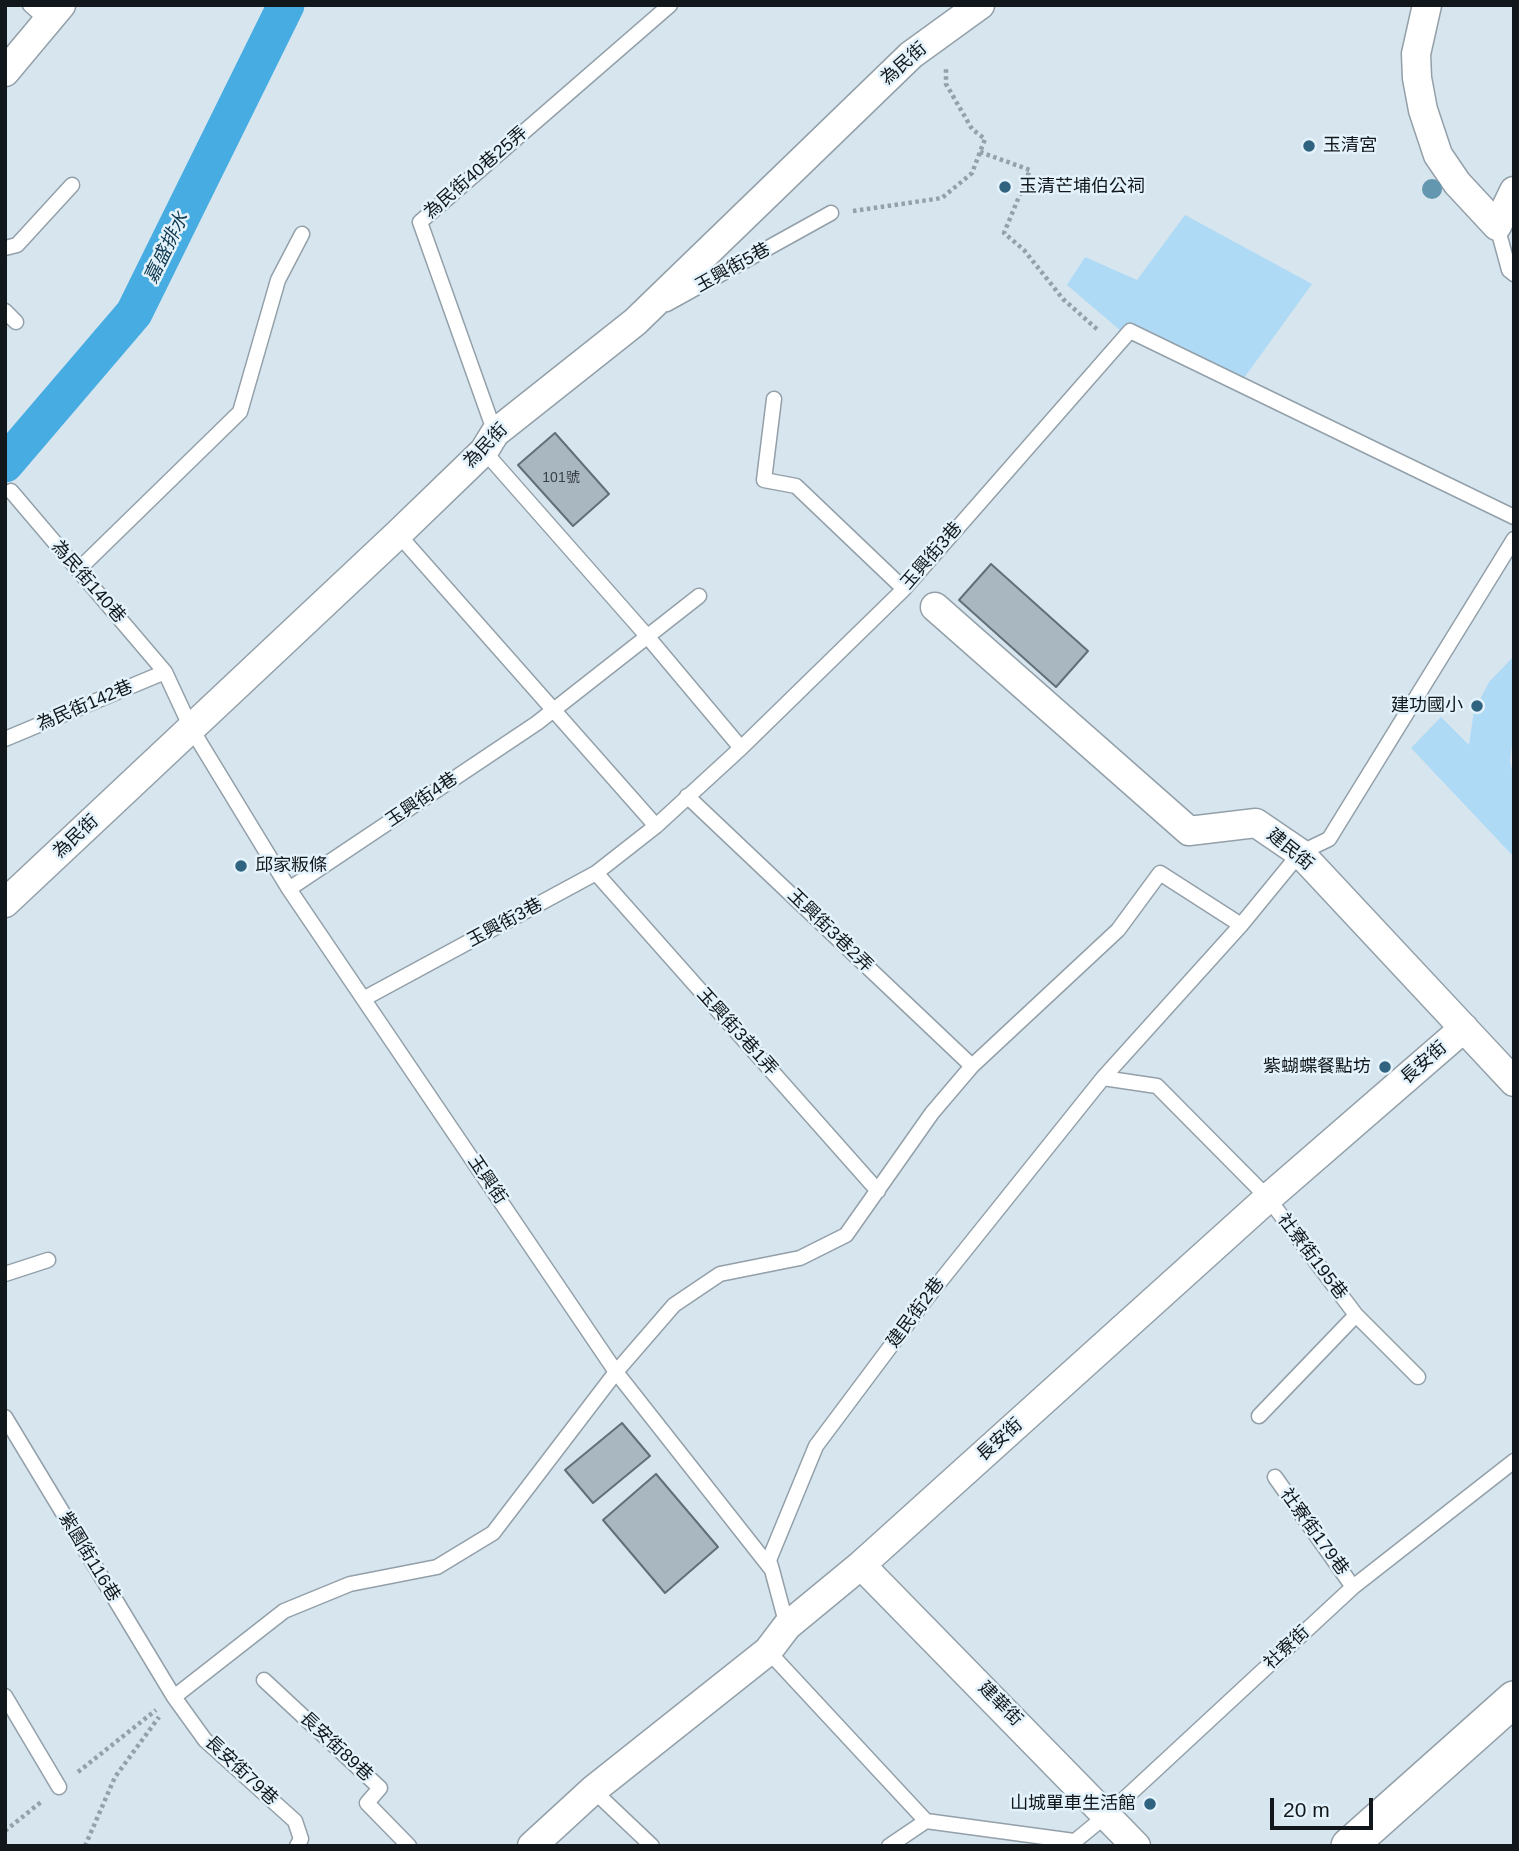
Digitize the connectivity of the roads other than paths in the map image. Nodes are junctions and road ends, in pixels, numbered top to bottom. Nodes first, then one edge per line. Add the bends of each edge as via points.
1 (670, 5) edge
2 (980, 5) edge
3 (1427, 5) edge
4 (46, 11) edge
5 (5, 72) edge
6 (72, 185) dead end
7 (1514, 191) edge
8 (831, 213) road end
9 (1497, 226) junction
10 (302, 234) dead end
11 (5, 248) edge
12 (1514, 274) edge
13 (635, 322) junction
14 (774, 399) dead end
15 (489, 442) junction
16 (11, 492) dead end
17 (1514, 517) edge
18 (398, 534) junction
19 (1514, 539) edge
20 (78, 570) junction
21 (904, 589) junction
22 (699, 596) dead end
23 (935, 607) dead end
24 (647, 636) junction
25 (165, 672) junction
26 (554, 710) junction
27 (191, 728) junction
28 (5, 740) edge
29 (741, 748) junction
30 (687, 796) junction
31 (656, 826) junction
32 (1300, 853) junction
33 (596, 873) junction
34 (289, 889) junction
35 (5, 903) edge
36 (1241, 925) junction
37 (365, 998) junction
38 (1464, 1028) junction
39 (972, 1066) junction
40 (1103, 1078) junction
41 (1514, 1082) edge
42 (878, 1191) junction
43 (1268, 1198) junction
44 (48, 1260) dead end
45 (5, 1274) edge
46 (1356, 1315) junction
47 (616, 1372) junction
48 (1418, 1377) dead end
49 (1259, 1416) dead end
50 (5, 1417) edge
51 (1514, 1461) edge
52 (1275, 1477) dead end
53 (861, 1565) junction
54 (772, 1570) junction
55 (1353, 1587) junction
56 (787, 1626) junction
57 (768, 1651) junction
58 (264, 1680) dead end
59 (5, 1696) edge
60 (174, 1697) junction
61 (1514, 1699) edge
62 (59, 1787) road end
63 (593, 1790) junction
64 (1108, 1814) junction
65 (926, 1821) junction
66 (1071, 1844) edge
67 (297, 1846) edge
68 (409, 1846) edge
69 (531, 1846) edge
70 (652, 1846) edge
71 (889, 1846) edge
72 (1136, 1846) edge
73 (1349, 1846) edge

1 - 15 lane, 為民街40巷25弄 via 420,222
2 - 13 street, 為民街 via 911,55
3 - 9 street via 1416,54 1423,110 1438,155
4 - 5 street
6 - 11 lane via 17,245
7 - 9 street
8 - 13 lane, 玉興街5巷
9 - 12 lane via 1509,271
10 - 20 lane via 278,280 240,412
13 - 15 street, 為民街
14 - 21 lane via 764,480 796,486
15 - 18 street, 為民街
15 - 24 lane
16 - 20 lane, 為民街140巷
17 - 21 lane, 玉興街3巷 via 1130,331
18 - 26 lane
18 - 27 street, 為民街
19 - 32 lane via 1329,839
20 - 25 lane, 為民街140巷
21 - 29 lane, 玉興街3巷
22 - 24 lane, 玉興街4巷
23 - 32 street, 建民街 via 1189,831 1256,823
24 - 26 lane, 玉興街4巷
24 - 29 lane
25 - 27 lane, 為民街140巷
25 - 28 lane, 為民街142巷
26 - 31 lane
26 - 34 lane, 玉興街4巷
27 - 34 lane, 玉興街
27 - 35 street, 為民街
29 - 30 lane, 玉興街3巷
30 - 31 lane, 玉興街3巷
30 - 39 lane, 玉興街3巷2弄
31 - 33 lane, 玉興街3巷
32 - 36 lane, 建民街2巷
32 - 38 street, 建民街
33 - 37 lane, 玉興街3巷
33 - 42 lane, 玉興街3巷1弄
34 - 37 lane, 玉興街
36 - 39 lane via 1160,873 1118,930
36 - 40 lane, 建民街2巷
37 - 47 lane, 玉興街
38 - 41 street, 建民街
38 - 43 street, 長安街
39 - 42 lane via 932,1113
40 - 43 lane, 社寮街195巷 via 1157,1086
40 - 54 lane, 建民街2巷 via 926,1298 816,1446 769,1560
42 - 47 lane via 846,1235 800,1258 720,1274 674,1305
43 - 46 lane, 社寮街195巷
43 - 53 street, 長安街
44 - 45 lane
46 - 48 lane, 社寮街195巷
46 - 49 lane, 社寮街195巷
47 - 54 lane, 玉興街
47 - 60 lane via 493,1533 437,1567 350,1584 284,1611
50 - 60 lane, 紫園街116巷
51 - 55 lane, 社寮街
52 - 55 lane, 社寮街179巷
53 - 56 street, 長安街
53 - 64 street, 建華街
54 - 56 lane, 玉興街
55 - 64 lane, 社寮街
56 - 57 street, 長安街
57 - 63 street, 長安街
57 - 65 lane
58 - 68 lane, 長安街89巷 via 380,1788 367,1803
59 - 62 lane
60 - 67 lane, 長安街79巷 via 205,1740 295,1821 300,1839
61 - 73 street
63 - 69 street, 長安街
63 - 70 lane
64 - 66 lane, 社寮街
64 - 72 street, 建華街
65 - 66 lane
65 - 71 lane

